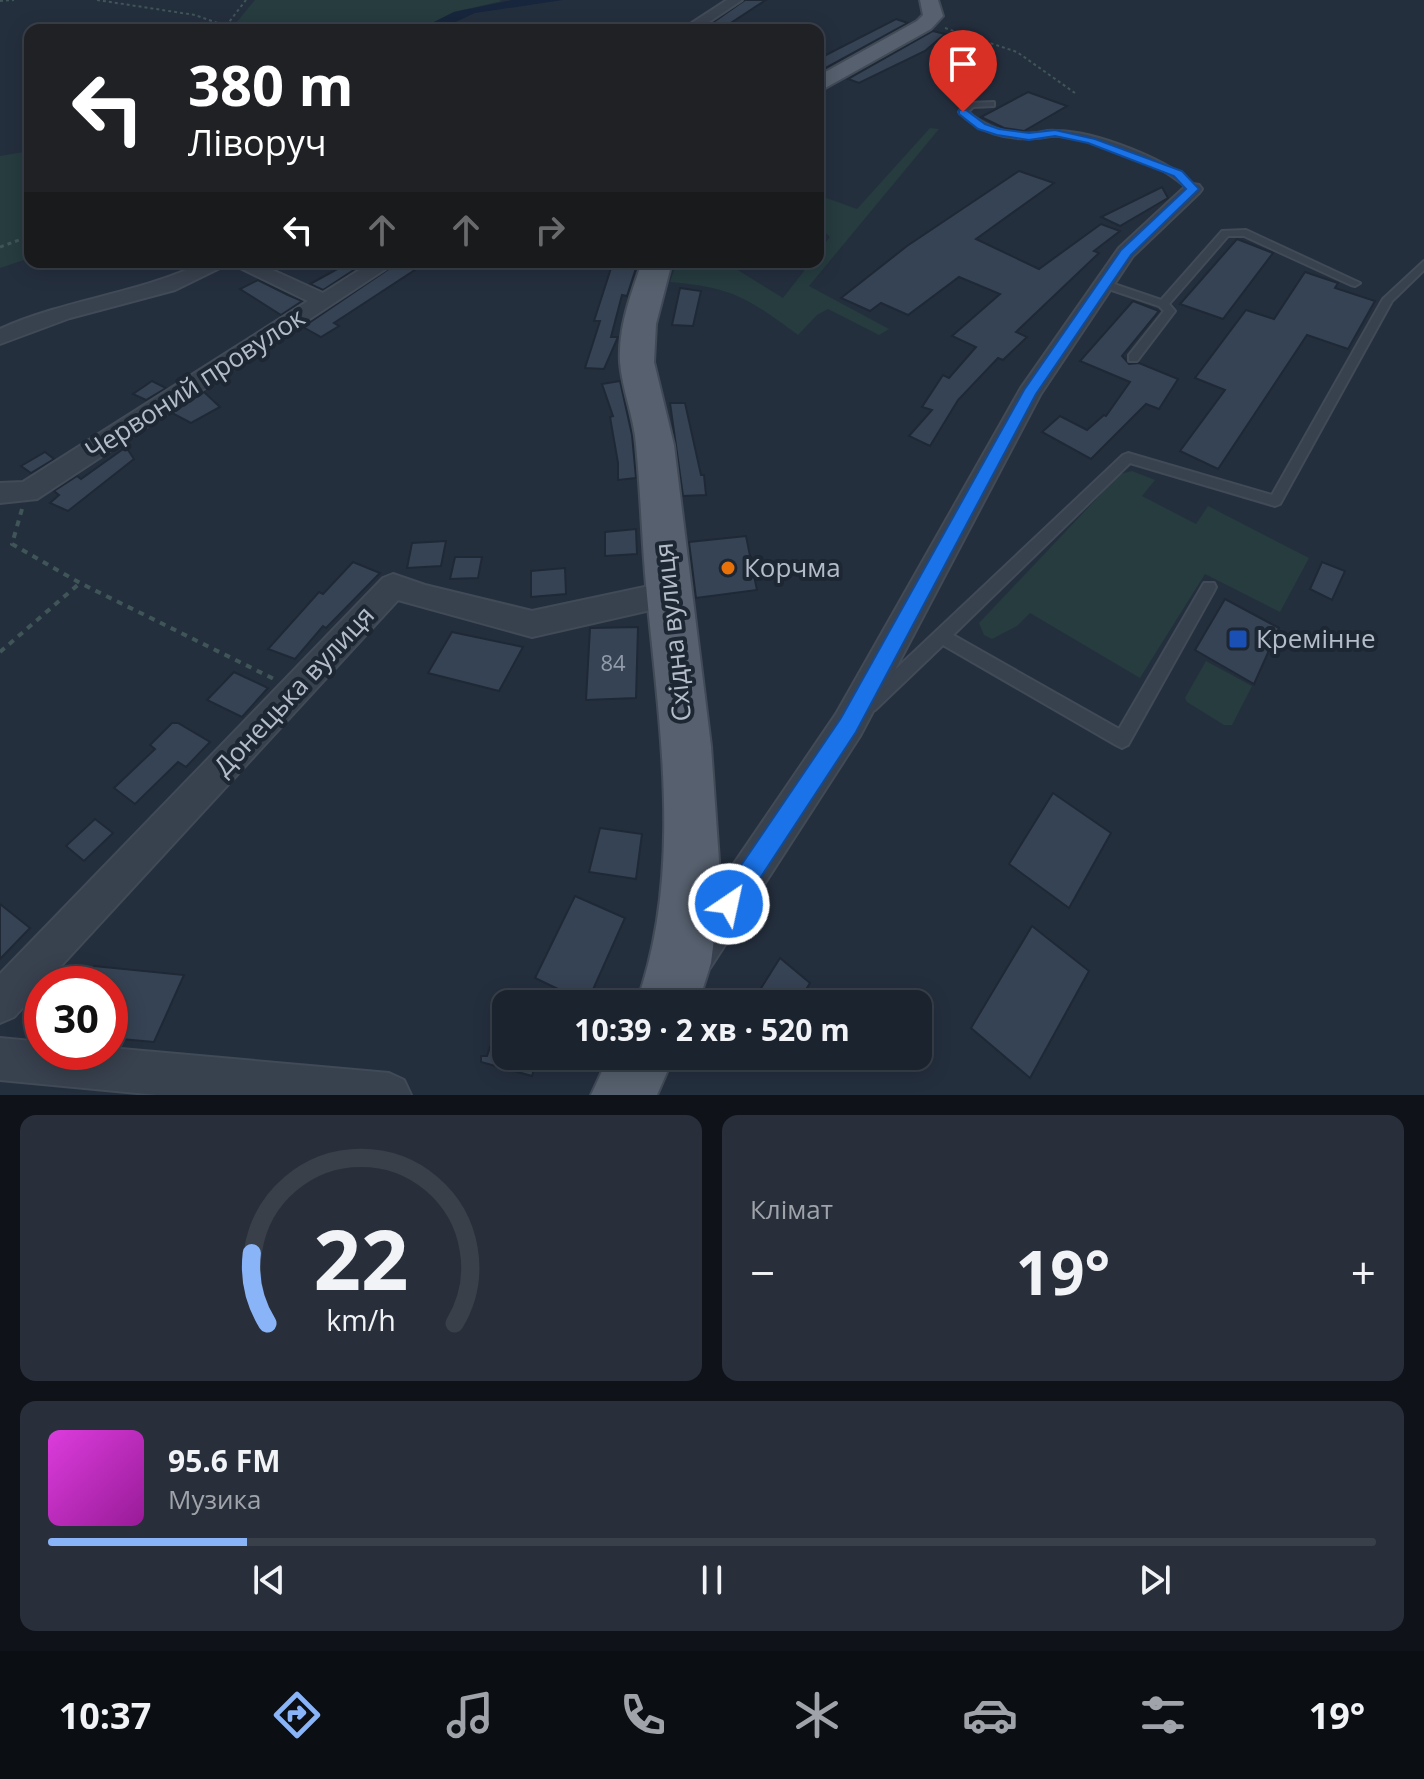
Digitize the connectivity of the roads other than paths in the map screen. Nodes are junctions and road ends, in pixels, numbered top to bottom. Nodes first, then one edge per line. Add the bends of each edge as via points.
1 (736, 0) edge
2 (929, 0) edge
3 (698, 24) edge
4 (824, 82) edge
5 (991, 104) dead end
6 (1193, 189) joint
7 (1424, 264) edge
8 (207, 268) edge
9 (252, 268) edge
10 (376, 268) edge
11 (655, 268) edge
12 (1355, 283) dead end
13 (1104, 284) junction
14 (324, 301) junction
15 (1163, 304) junction
16 (0, 337) edge
17 (1133, 358) dead end
18 (0, 493) edge
19 (1209, 587) dead end
20 (668, 594) junction
21 (941, 636) junction
22 (848, 725) junction
23 (673, 990) edge
24 (674, 990) edge
25 (0, 1003) edge
26 (0, 1059) edge
27 (636, 1070) edge
28 (389, 1095) edge
29 (624, 1095) edge

1 - 3 street
2 - 4 main road via 933,16 927,23
5 - 6 lane via 971,105 963,112 997,132 1055,133 1091,141 1178,174
6 - 13 street via 1126,252
7 - 21 lane via 1388,299 1275,501 1128,458
8 - 16 street via 169,286 89,304
9 - 14 street
10 - 14 street, Червоний провулок
11 - 20 main road, Східна вулиця via 636,342 653,430
12 - 15 lane via 1246,233 1225,233
13 - 15 lane
13 - 22 street via 1029,393
14 - 18 street, Червоний провулок via 28,492
15 - 17 lane via 1170,311
19 - 21 lane via 1122,740
20 - 23 main road, Східна вулиця via 681,685 690,826 688,905
20 - 25 street, Донецька вулиця via 532,624 393,586
21 - 22 lane
22 - 24 street
26 - 28 street
27 - 29 main road

